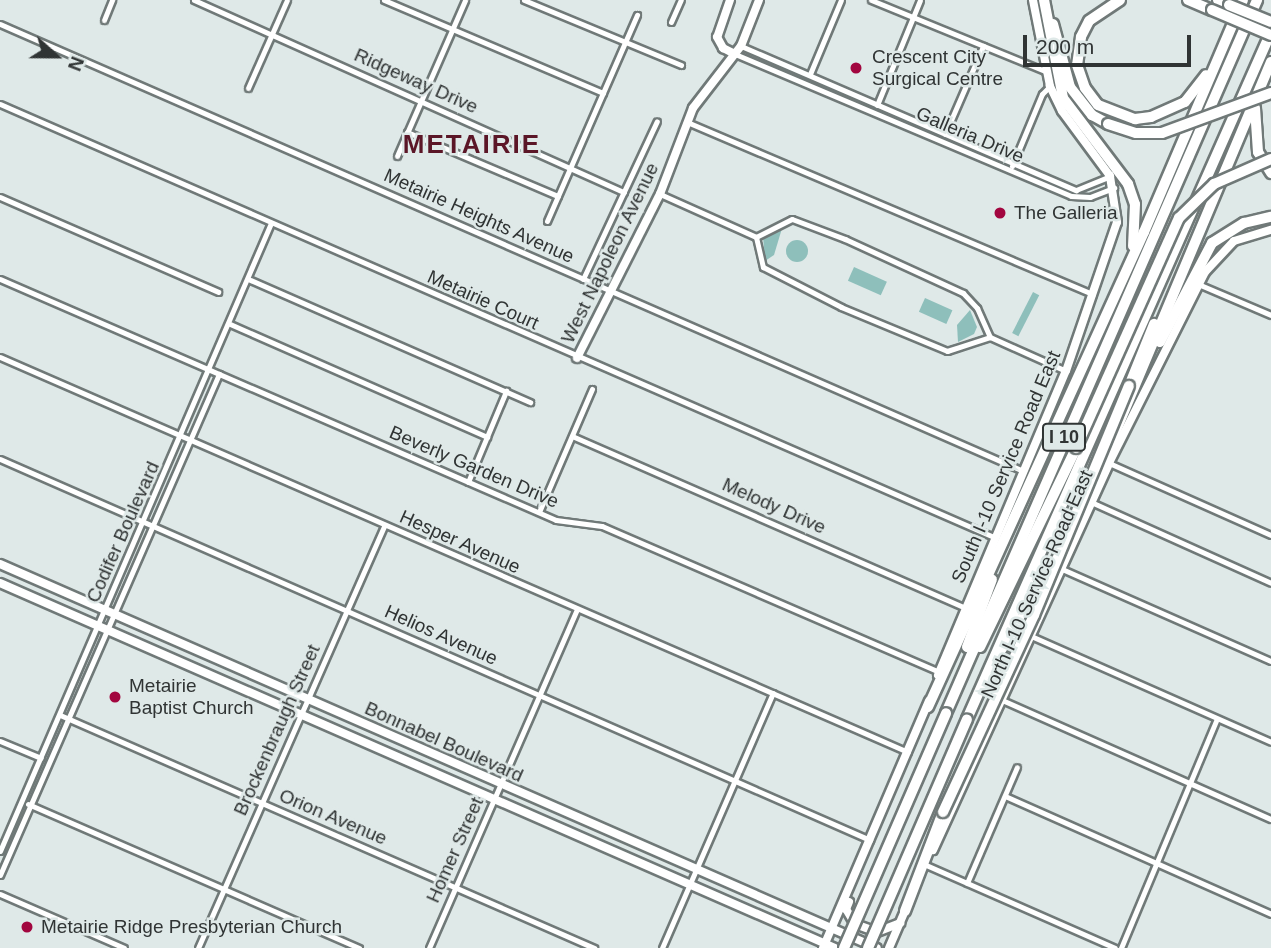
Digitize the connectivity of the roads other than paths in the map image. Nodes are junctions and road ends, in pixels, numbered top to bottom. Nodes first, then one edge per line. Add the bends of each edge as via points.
1 (112, 0) edge
2 (194, 0) edge
3 (288, 0) edge
4 (384, 0) edge
5 (465, 0) edge
6 (524, 0) edge
7 (681, 0) edge
8 (730, 0) edge
9 (760, 0) edge
10 (841, 0) edge
11 (871, 0) edge
12 (920, 0) edge
13 (1033, 0) edge
14 (1045, 0) edge
15 (1120, 0) edge
16 (1188, 0) edge
17 (1218, 0) edge
18 (1243, 0) edge
19 (1257, 0) edge
20 (637, 15) dead end
21 (914, 16) junction
22 (104, 20) dead end
23 (671, 22) dead end
24 (1271, 22) edge
25 (0, 24) edge
26 (453, 29) junction
27 (1271, 34) edge
28 (273, 35) junction
29 (626, 42) junction
30 (741, 46) junction
31 (983, 46) junction
32 (1222, 47) junction
33 (735, 54) junction
34 (1271, 62) edge
35 (681, 65) dead end
36 (1045, 71) junction
37 (810, 74) junction
38 (806, 82) junction
39 (1049, 86) junction
40 (248, 88) dead end
41 (603, 93) junction
42 (1271, 93) edge
43 (1256, 97) junction
44 (421, 101) junction
45 (0, 104) edge
46 (877, 104) junction
47 (874, 111) junction
48 (657, 121) dead end
49 (687, 122) junction
50 (407, 132) junction
51 (944, 137) junction
52 (397, 156) dead end
53 (1271, 159) edge
54 (1012, 166) junction
55 (569, 167) junction
56 (1271, 173) edge
57 (1110, 176) junction
58 (1115, 187) junction
59 (624, 192) junction
60 (660, 194) junction
61 (558, 196) junction
62 (0, 197) edge
63 (1271, 216) edge
64 (547, 221) dead end
65 (271, 223) junction
66 (1271, 223) edge
67 (1271, 230) edge
68 (1184, 235) junction
69 (756, 237) junction
70 (1125, 270) junction
71 (0, 279) edge
72 (248, 279) junction
73 (583, 279) junction
74 (1196, 280) junction
75 (609, 290) junction
76 (218, 292) dead end
77 (1093, 294) junction
78 (1271, 315) edge
79 (230, 324) junction
80 (990, 337) junction
81 (0, 357) edge
82 (577, 358) junction
83 (210, 370) junction
84 (1066, 371) junction
85 (219, 374) junction
86 (1142, 377) junction
87 (592, 389) dead end
88 (506, 391) junction
89 (530, 402) dead end
90 (183, 436) junction
91 (572, 436) junction
92 (487, 437) junction
93 (191, 440) junction
94 (0, 459) edge
95 (1109, 463) junction
96 (1023, 471) junction
97 (468, 482) junction
98 (1024, 496) junction
99 (1091, 502) junction
100 (539, 512) junction
101 (145, 522) junction
102 (153, 526) junction
103 (384, 526) junction
104 (1271, 535) edge
105 (994, 537) junction
106 (0, 564) edge
107 (1062, 569) junction
108 (0, 583) edge
109 (1271, 583) edge
110 (963, 607) junction
111 (106, 610) junction
112 (577, 610) junction
113 (346, 611) junction
114 (115, 614) junction
115 (99, 626) junction
116 (108, 630) junction
117 (1031, 636) junction
118 (1271, 661) edge
119 (991, 662) junction
120 (939, 672) junction
121 (773, 693) junction
122 (540, 696) junction
123 (307, 699) junction
124 (1002, 700) junction
125 (928, 706) junction
126 (946, 713) junction
127 (60, 715) junction
128 (300, 715) junction
129 (68, 719) junction
130 (1217, 719) junction
131 (0, 741) edge
132 (1271, 742) edge
133 (908, 752) junction
134 (41, 758) junction
135 (1017, 767) dead end
136 (734, 780) junction
137 (1190, 784) junction
138 (501, 785) junction
139 (1005, 796) junction
140 (495, 799) junction
141 (22, 801) junction
142 (262, 803) junction
143 (31, 805) junction
144 (1271, 819) edge
145 (870, 840) junction
146 (0, 851) edge
147 (1157, 864) junction
148 (926, 865) junction
149 (696, 869) junction
150 (0, 875) edge
151 (967, 883) junction
152 (690, 885) junction
153 (456, 888) junction
154 (224, 889) junction
155 (0, 894) edge
156 (905, 911) junction
157 (1271, 914) edge
158 (900, 923) junction
159 (832, 928) junction
160 (824, 946) edge
161 (124, 948) edge
162 (198, 948) edge
163 (359, 948) edge
164 (429, 948) edge
165 (594, 948) edge
166 (662, 948) edge
167 (835, 948) edge
168 (844, 948) edge
169 (868, 948) edge
170 (877, 948) edge
171 (889, 948) edge
172 (1115, 948) edge
173 (1122, 948) edge

1 - 22 street
2 - 28 street, Ridgeway Drive
3 - 28 street
4 - 26 street
5 - 26 street
6 - 29 street
7 - 23 street
8 - 33 street via 717,37 723,48
9 - 30 street, West Napoleon Avenue
10 - 37 street
11 - 21 street
12 - 21 street
13 - 36 street, South I-10 Service Road East
14 - 42 highway, bridge via 1070,87 1092,115 1108,124 1136,133 1162,133
14 - 70 highway via 1063,98 1119,167 1135,204 1136,228
15 - 32 highway via 1089,21 1081,37 1077,65 1093,100 1112,113 1151,117 1185,102
16 - 27 highway, bridge
17 - 24 highway, bridge
18 - 32 highway
19 - 126 highway, I 10
20 - 29 street
21 - 31 street
21 - 46 street
25 - 73 street, Metairie Heights Avenue
26 - 41 street
26 - 44 street
27 - 68 highway, I 10
28 - 40 street
28 - 44 street, Ridgeway Drive
29 - 35 street
29 - 41 street
30 - 33 street, West Napoleon Avenue
30 - 37 street, Galleria Drive
31 - 36 street
31 - 51 street
32 - 70 highway
33 - 38 street, Galleria Drive
33 - 49 street, West Napoleon Avenue via 705,89
34 - 43 highway
36 - 39 street, South I-10 Service Road East
37 - 38 street
37 - 46 street, Galleria Drive
38 - 47 street, Galleria Drive
39 - 54 street
39 - 57 street, South I-10 Service Road East
41 - 55 street
43 - 56 highway via 1255,137
43 - 86 highway
44 - 50 street
44 - 55 street, Ridgeway Drive
45 - 65 street, Metairie Court
46 - 47 street
46 - 51 street, Galleria Drive
47 - 51 street, Galleria Drive
48 - 59 street
49 - 60 street, West Napoleon Avenue
49 - 77 street
50 - 52 street
50 - 61 street
51 - 54 street, Galleria Drive
53 - 126 highway, bridge via 1214,184 1179,218 1076,448
54 - 57 street, Galleria Drive via 1076,190
54 - 58 street, Galleria Drive via 1081,199
55 - 59 street, Ridgeway Drive
55 - 61 street
57 - 58 street, South I-10 Service Road East
58 - 77 street, South I-10 Service Road East via 1117,222
59 - 73 street
60 - 69 street
60 - 75 street, West Napoleon Avenue
61 - 64 street
62 - 76 street
63 - 74 highway via 1244,223 1212,243
65 - 72 street, Codifer Boulevard
65 - 82 street, Metairie Court
66 - 74 highway via 1222,242
67 - 74 street, North I-10 Service Road East via 1253,233 1226,247
68 - 119 highway, I 10
68 - 156 highway, bridge via 1182,254 1129,386 1034,615 943,812
69 - 80 street via 763,267 854,312 947,351
69 - 80 street via 792,219 845,239 963,293 977,308
70 - 98 highway
71 - 83 street, Beverly Garden Drive
72 - 79 street, Codifer Boulevard
72 - 88 street
73 - 75 street, Metairie Heights Avenue
74 - 78 street
74 - 86 highway
74 - 95 street, North I-10 Service Road East
75 - 82 street, West Napoleon Avenue
75 - 96 street, Metairie Heights Avenue
77 - 84 street, South I-10 Service Road East
79 - 83 street, Codifer Boulevard
79 - 92 street
80 - 84 street
81 - 90 street, Hesper Avenue
82 - 105 street, Metairie Court
83 - 85 street, Beverly Garden Drive
83 - 90 street, Codifer Boulevard
84 - 96 street, South I-10 Service Road East
85 - 93 street, Codifer Boulevard
85 - 97 street, Beverly Garden Drive
86 - 119 highway via 1054,568 1010,643
87 - 91 street
88 - 89 street
88 - 92 street
90 - 93 street, Hesper Avenue
90 - 101 street, Codifer Boulevard
91 - 100 street
91 - 110 street, Melody Drive
92 - 97 street
93 - 102 street, Codifer Boulevard
93 - 103 street, Hesper Avenue
94 - 101 street, Helios Avenue
95 - 99 street, North I-10 Service Road East
95 - 104 street
96 - 105 street, South I-10 Service Road East
97 - 100 street, Beverly Garden Drive
98 - 125 highway
98 - 126 highway
99 - 107 street, North I-10 Service Road East
99 - 109 street
100 - 120 street, Beverly Garden Drive via 556,520 602,526
101 - 102 street, Helios Avenue
101 - 111 street, Codifer Boulevard
102 - 113 street, Helios Avenue
102 - 114 street, Codifer Boulevard
103 - 112 street, Hesper Avenue
103 - 113 street, Brockenbraugh Street
105 - 110 street, South I-10 Service Road East
106 - 111 street, Bonnabel Boulevard
107 - 117 street, North I-10 Service Road East
107 - 118 street
108 - 115 street, Bonnabel Boulevard
110 - 120 street, South I-10 Service Road East
111 - 114 street, Bonnabel Boulevard
111 - 115 street, Codifer Boulevard
112 - 121 street, Hesper Avenue
112 - 122 street, Homer Street
113 - 122 street, Helios Avenue
113 - 123 street, Brockenbraugh Street
114 - 116 street, Codifer Boulevard
114 - 123 street, Bonnabel Boulevard
115 - 116 street, Bonnabel Boulevard
115 - 127 street, Codifer Boulevard
116 - 128 street, Bonnabel Boulevard
116 - 129 street, Codifer Boulevard
117 - 124 street, North I-10 Service Road East
117 - 130 street
119 - 169 highway, I 10, bridge
120 - 125 street, South I-10 Service Road East
121 - 133 street, Hesper Avenue
121 - 136 street
122 - 136 street, Helios Avenue
122 - 138 street, Homer Street
123 - 128 street, Brockenbraugh Street
123 - 138 street, Bonnabel Boulevard
124 - 137 street
124 - 148 street, North I-10 Service Road East
125 - 133 street, South I-10 Service Road East
126 - 168 highway, I 10, bridge
127 - 129 street, Orion Avenue
127 - 134 street, Codifer Boulevard
128 - 140 street, Bonnabel Boulevard
128 - 142 street, Brockenbraugh Street
129 - 142 street, Orion Avenue
129 - 143 street, Codifer Boulevard
130 - 132 street
130 - 137 street
131 - 134 street
133 - 145 street, South I-10 Service Road East
134 - 141 street, Codifer Boulevard
135 - 139 street
136 - 145 street, Helios Avenue
136 - 149 street
137 - 144 street
137 - 147 street
138 - 140 street, Homer Street
138 - 149 street, Bonnabel Boulevard
139 - 147 street
139 - 151 street
140 - 152 street, Bonnabel Boulevard
140 - 153 street, Homer Street
141 - 143 street
141 - 146 street, Codifer Boulevard
142 - 153 street, Orion Avenue
142 - 154 street, Brockenbraugh Street
143 - 150 street, Codifer Boulevard
143 - 154 street
145 - 158 street via 846,909 855,923 877,932
145 - 159 street, South I-10 Service Road East
147 - 157 street
147 - 173 street
148 - 151 street
148 - 156 street, North I-10 Service Road East
149 - 152 street
149 - 159 street, Bonnabel Boulevard
151 - 172 street
152 - 160 street, Bonnabel Boulevard
152 - 166 street
153 - 164 street, Homer Street
153 - 165 street, Orion Avenue
154 - 162 street, Brockenbraugh Street
154 - 163 street
155 - 161 street
156 - 158 street, North I-10 Service Road East
158 - 171 street, North I-10 Service Road East
159 - 160 street, South I-10 Service Road East
159 - 170 street, Bonnabel Boulevard
160 - 167 street, Bonnabel Boulevard

